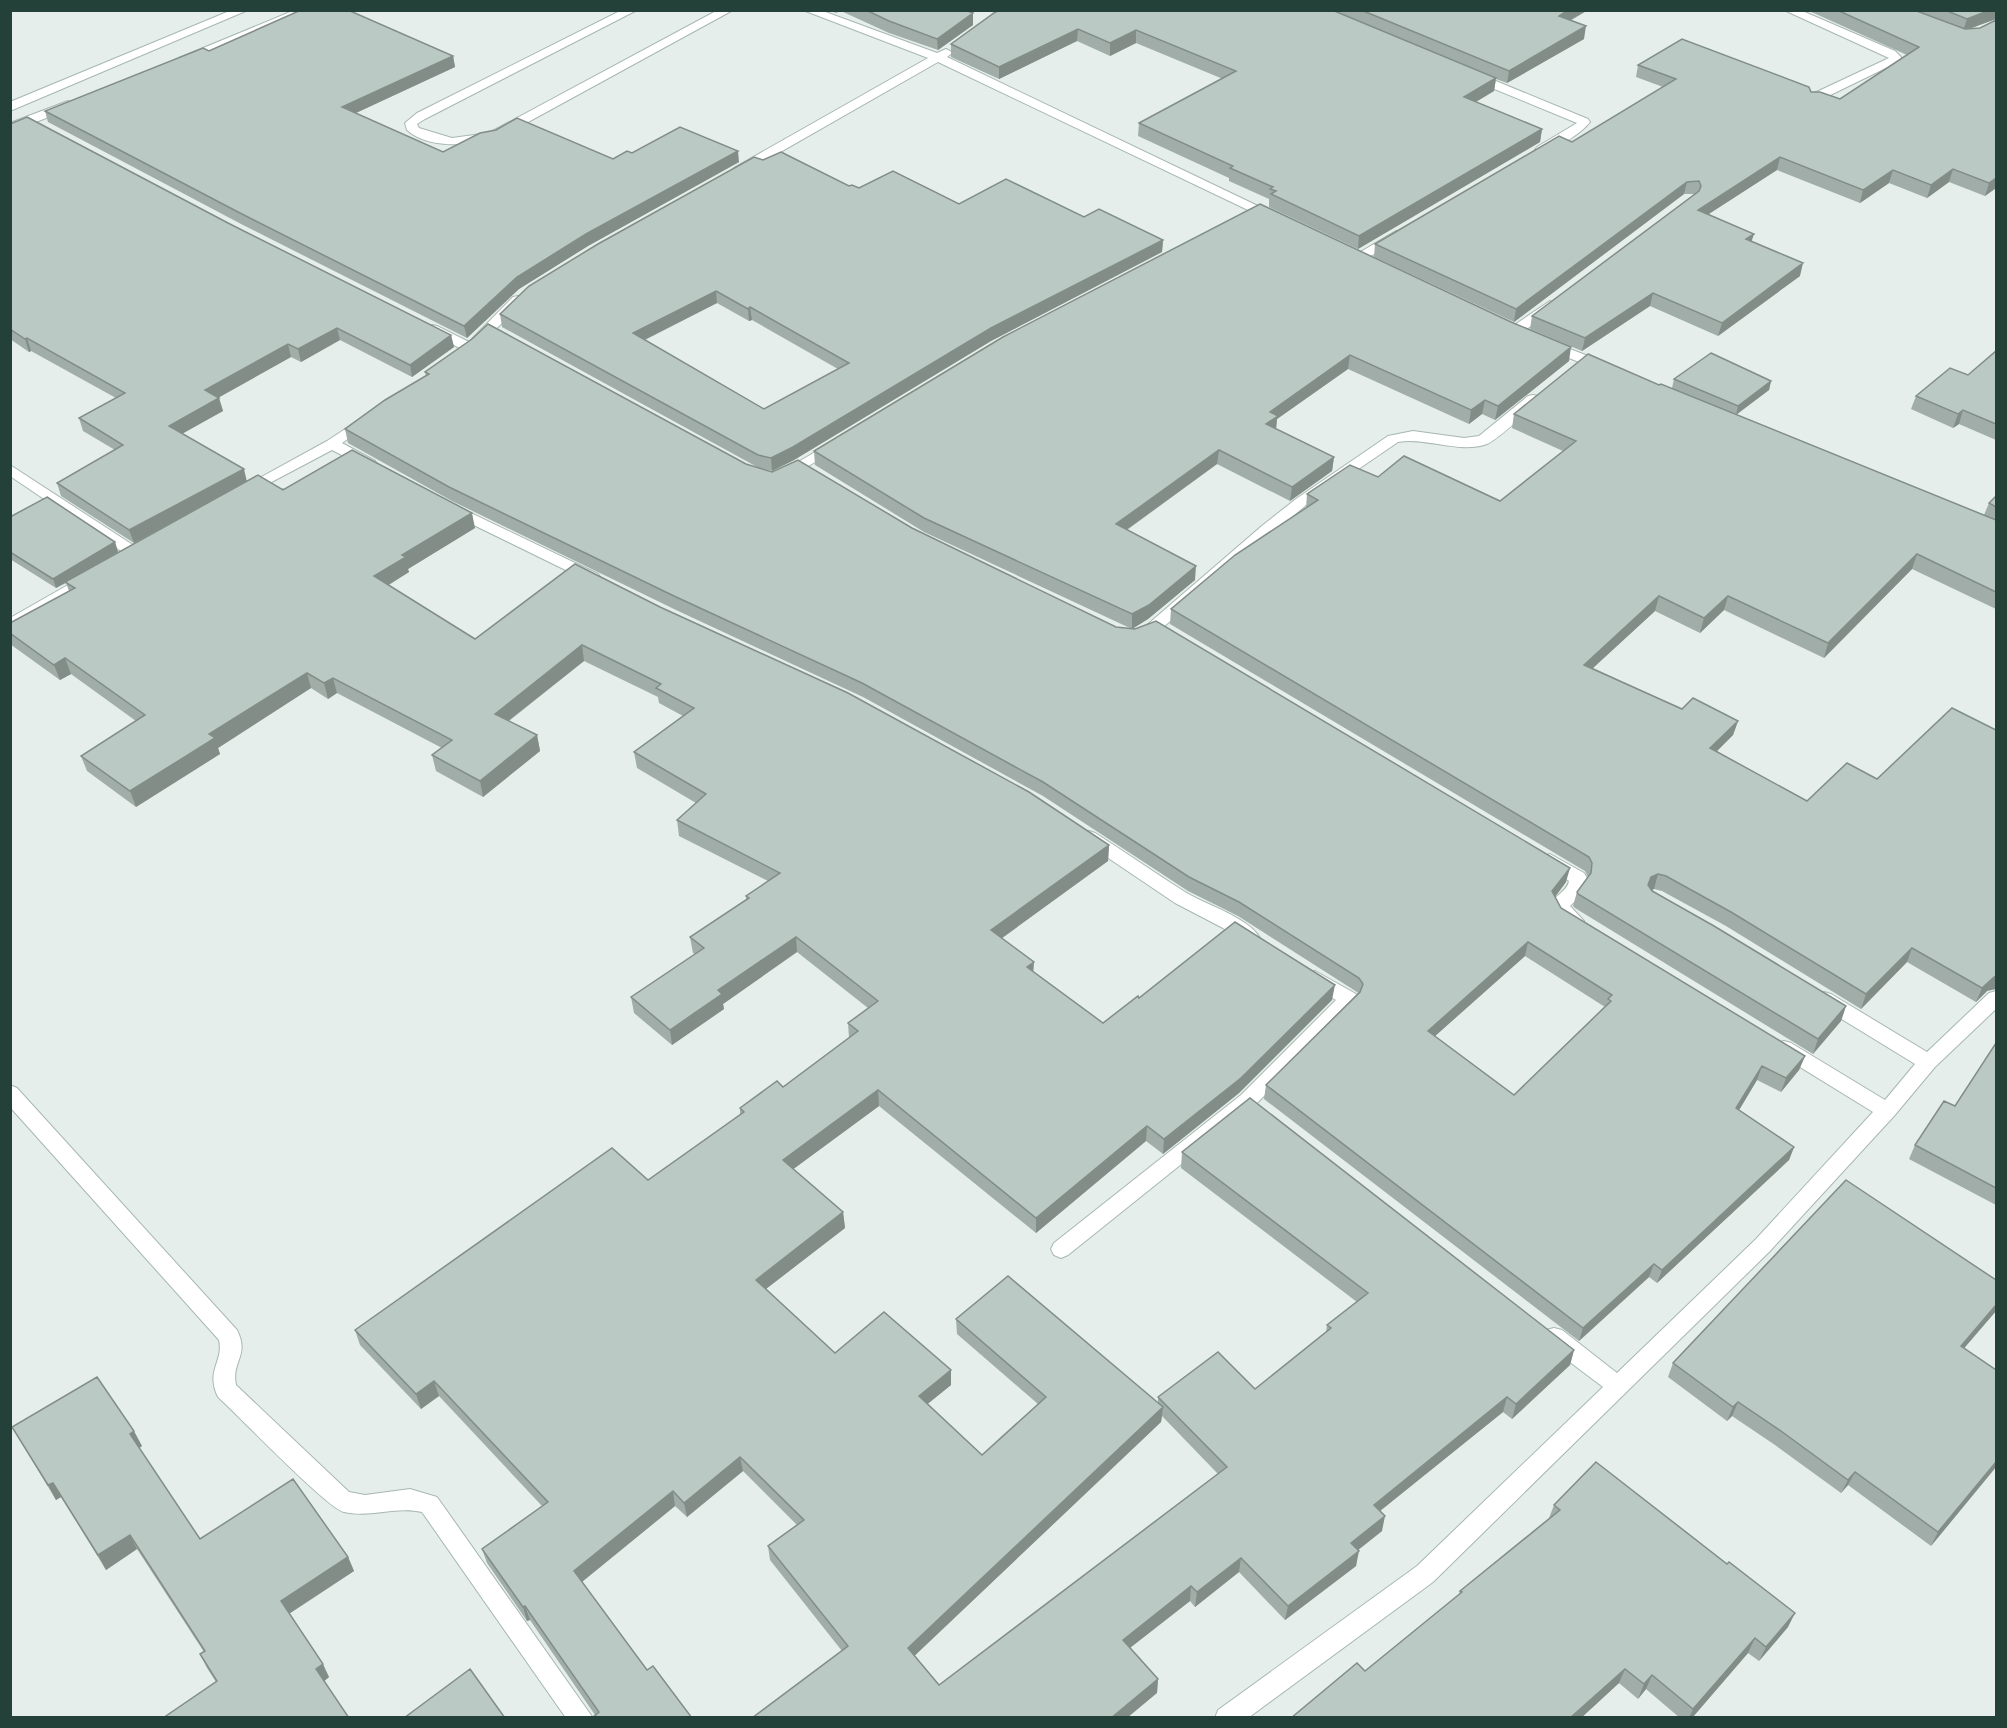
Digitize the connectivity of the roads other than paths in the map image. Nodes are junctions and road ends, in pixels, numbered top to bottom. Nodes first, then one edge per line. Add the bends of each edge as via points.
1 (243, 10) edge
2 (306, 10) edge
3 (632, 10) edge
4 (728, 10) edge
5 (808, 10) edge
6 (1789, 10) edge
7 (958, 45) edge
8 (939, 58) junction
9 (177, 61) edge
10 (1463, 72) edge
11 (81, 99) edge
12 (1812, 99) edge
13 (10, 107) edge
14 (30, 120) junction
15 (10, 128) edge
16 (51, 131) edge
17 (1530, 156) edge
18 (727, 177) edge
19 (1258, 210) junction
20 (1239, 219) edge
21 (1287, 223) edge
22 (1409, 227) edge
23 (1359, 256) edge
24 (525, 294) edge
25 (1563, 296) edge
26 (415, 321) edge
27 (1583, 358) junction
28 (1615, 371) edge
29 (1565, 373) edge
30 (1547, 388) edge
31 (380, 409) edge
32 (849, 436) edge
33 (332, 444) junction
34 (800, 465) junction
35 (10, 469) edge
36 (384, 472) edge
37 (783, 474) edge
38 (820, 477) edge
39 (435, 500) edge
40 (227, 501) edge
41 (133, 552) edge
42 (102, 570) edge
43 (608, 585) edge
44 (10, 625) edge
45 (1155, 629) edge
46 (1074, 827) edge
47 (1534, 852) edge
48 (1594, 933) edge
49 (1265, 947) edge
50 (1302, 970) edge
51 (1807, 989) edge
52 (1996, 998) edge
53 (1766, 1037) edge
54 (1928, 1062) junction
55 (10, 1094) edge
56 (1248, 1100) junction
57 (1887, 1111) junction
58 (1267, 1114) edge
59 (1061, 1249) dead end
60 (1541, 1327) edge
61 (1617, 1385) junction
62 (581, 1718) edge
63 (1227, 1718) edge

1 - 13 street
2 - 9 street
3 - 4 street via 421,116 411,123 413,130 444,142 465,143 493,136
5 - 8 street
6 - 12 street via 1895,57 1894,61
7 - 8 street
8 - 18 street
8 - 19 street
10 - 17 street via 1584,122
11 - 14 street
14 - 15 street
14 - 16 street
19 - 20 street
19 - 21 street
22 - 23 street
24 - 26 street via 501,314 494,331 463,351
25 - 27 street via 1510,328
27 - 28 street
27 - 29 street
30 - 45 street via 1483,440 1464,442 1413,435 1393,439 1268,528
31 - 33 street
32 - 34 street
33 - 36 street
33 - 40 street
34 - 37 street
34 - 38 street
35 - 41 street
39 - 43 street
42 - 44 street
46 - 49 street via 1181,898 1230,923
47 - 48 street via 1578,878 1577,888 1560,904 1560,909
50 - 56 street via 1348,999
51 - 54 street
52 - 54 street
53 - 57 street
54 - 57 street
55 - 62 street via 229,1336 232,1348 223,1375 226,1390 343,1502 365,1505 410,1499 429,1504
56 - 58 street
56 - 59 street
57 - 61 street via 1763,1245
60 - 61 street
61 - 63 street via 1425,1574

